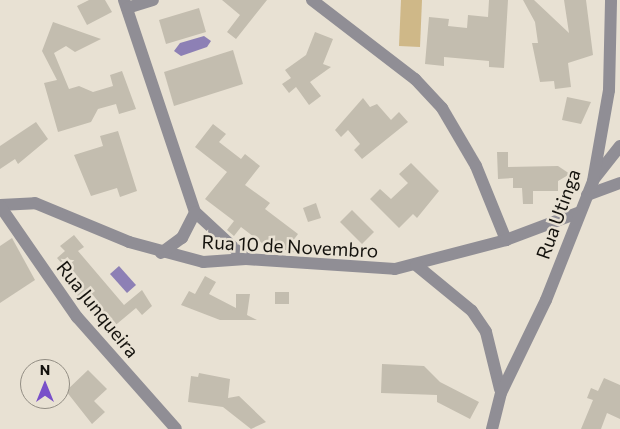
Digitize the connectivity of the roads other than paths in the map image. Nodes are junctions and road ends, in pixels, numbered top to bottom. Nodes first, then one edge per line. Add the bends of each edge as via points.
1 (153, 0) edge
2 (312, 0) edge
3 (611, 0) edge
4 (126, 4) edge
5 (620, 146) edge
6 (593, 181) junction
7 (620, 183) edge
8 (587, 195) junction
9 (0, 206) edge
10 (195, 212) junction
11 (580, 212) junction
12 (506, 240) junction
13 (161, 253) junction
14 (246, 259) junction
15 (416, 265) junction
16 (501, 393) junction
17 (176, 429) edge
18 (492, 429) edge

1 - 4 street
2 - 12 street via 415,79 442,108 476,166
3 - 6 street, Rua Utinga via 609,90
4 - 10 street
5 - 6 street
6 - 8 street, Rua Utinga
7 - 8 street
8 - 11 street, Rua Utinga
9 - 13 street, Rua 10 de Novembro via 36,203
9 - 17 street, Rua Junqueira via 78,317
10 - 13 street via 182,238
10 - 14 street
11 - 12 street, Rua 10 de Novembro
11 - 16 street, Rua Utinga via 546,300
12 - 15 street, Rua 10 de Novembro
13 - 14 street, Rua 10 de Novembro via 203,262
14 - 15 street, Rua 10 de Novembro via 347,268
15 - 16 street via 472,311 486,332 499,371
16 - 18 street, Rua Utinga

